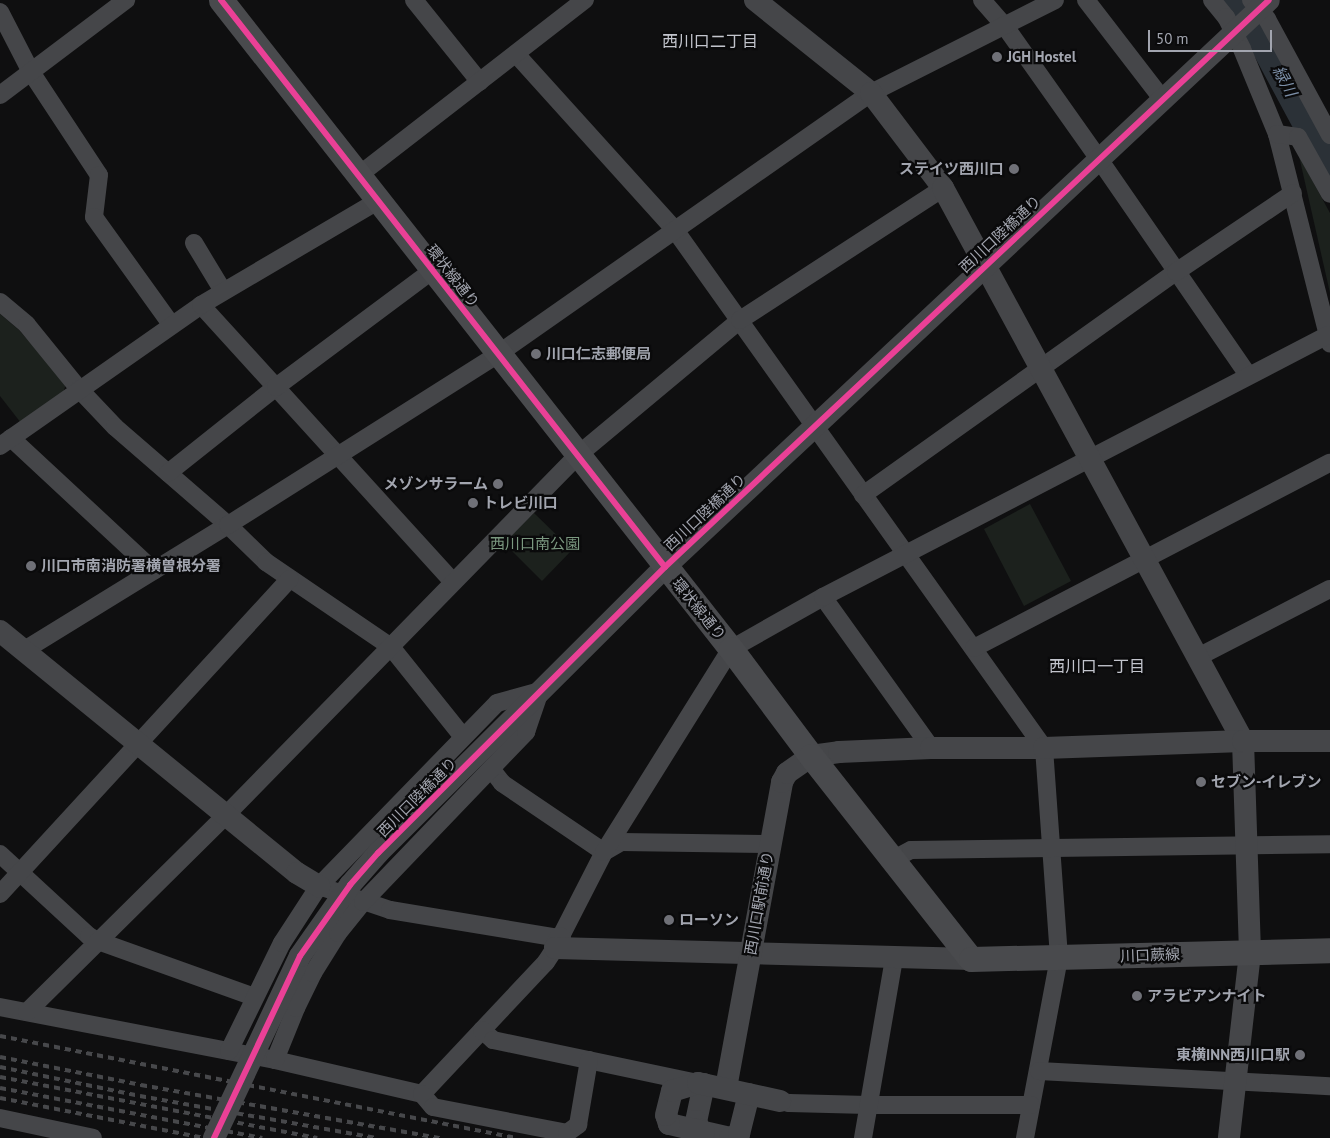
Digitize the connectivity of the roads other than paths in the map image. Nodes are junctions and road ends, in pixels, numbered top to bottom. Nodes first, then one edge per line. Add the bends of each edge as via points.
1 (126, 0) edge
2 (221, 0) edge
3 (414, 0) edge
4 (585, 0) edge
5 (982, 0) edge
6 (1054, 0) edge
7 (1086, 0) edge
8 (1212, 0) edge
9 (766, 3) edge
10 (1260, 5) edge
11 (0, 12) edge
12 (1004, 25) junction
13 (1235, 32) junction
14 (516, 54) junction
15 (31, 72) junction
16 (480, 82) junction
17 (871, 94) junction
18 (0, 96) edge
19 (1163, 100) junction
20 (1277, 134) junction
21 (1330, 135) edge
22 (1099, 159) junction
23 (359, 175) junction
24 (943, 188) junction
25 (1292, 193) junction
26 (1330, 194) edge
27 (378, 200) junction
28 (675, 230) junction
29 (194, 243) dead end
30 (986, 265) junction
31 (433, 270) junction
32 (1176, 272) junction
33 (223, 291) junction
34 (0, 302) edge
35 (200, 304) junction
36 (740, 320) junction
37 (171, 324) junction
38 (1329, 339) edge
39 (498, 354) junction
40 (1042, 369) junction
41 (1248, 375) junction
42 (276, 387) junction
43 (80, 389) junction
44 (814, 426) junction
45 (5, 442) edge
46 (338, 455) junction
47 (578, 455) junction
48 (1090, 457) junction
49 (1330, 463) edge
50 (168, 473) junction
51 (863, 495) junction
52 (228, 525) junction
53 (906, 555) junction
54 (1145, 559) junction
55 (665, 567) junction
56 (154, 571) junction
57 (290, 579) junction
58 (453, 582) junction
59 (1330, 589) edge
60 (823, 597) junction
61 (1, 633) edge
62 (391, 648) junction
63 (974, 648) junction
64 (731, 649) junction
65 (23, 651) junction
66 (1198, 657) junction
67 (540, 691) junction
68 (463, 737) junction
69 (1243, 741) junction
70 (1330, 741) edge
71 (138, 744) junction
72 (932, 748) junction
73 (1044, 748) junction
74 (811, 756) junction
75 (492, 770) junction
76 (226, 815) junction
77 (770, 844) junction
78 (1330, 844) edge
79 (1247, 846) junction
80 (1050, 848) junction
81 (604, 852) junction
82 (0, 854) edge
83 (892, 860) junction
84 (20, 873) junction
85 (319, 886) junction
86 (356, 893) junction
87 (0, 894) edge
88 (98, 941) junction
89 (558, 943) junction
90 (1330, 950) edge
91 (1250, 953) junction
92 (750, 954) junction
93 (894, 958) junction
94 (1059, 958) junction
95 (971, 959) junction
96 (254, 997) junction
97 (0, 1007) edge
98 (27, 1012) junction
99 (482, 1030) junction
100 (229, 1051) junction
101 (275, 1060) junction
102 (589, 1060) junction
103 (1038, 1071) junction
104 (1236, 1081) junction
105 (701, 1083) junction
106 (1330, 1086) edge
107 (726, 1088) junction
108 (422, 1094) junction
109 (749, 1094) junction
110 (780, 1101) joint
111 (868, 1104) junction
112 (1031, 1104) junction
113 (0, 1118) edge
114 (704, 1132) junction
115 (93, 1138) edge
116 (214, 1138) edge
117 (863, 1138) edge
118 (1026, 1138) edge
119 (1229, 1138) edge

1 - 15 street
2 - 23 main road, 環状線通り
3 - 16 street
4 - 14 street
5 - 12 street
6 - 12 street
7 - 19 street
8 - 13 street
9 - 17 street
10 - 13 street, 西川口陸橋通り
10 - 21 street
11 - 15 street
12 - 17 street
12 - 22 street
13 - 19 street, 西川口陸橋通り
13 - 20 street
14 - 16 street
14 - 28 street
15 - 18 street
15 - 37 street via 99,175 94,217
16 - 23 street
17 - 24 street
17 - 28 street
19 - 22 street, 西川口陸橋通り
20 - 25 street
20 - 26 street via 1298,137
22 - 30 street, 西川口陸橋通り
22 - 32 street
23 - 27 main road, 環状線通り
24 - 30 street
24 - 36 street
25 - 32 street
25 - 38 street
27 - 31 main road, 環状線通り
27 - 33 street
28 - 36 street
28 - 39 street
29 - 33 street
30 - 40 street
30 - 44 street, 西川口陸橋通り
31 - 39 main road, 環状線通り
31 - 42 street
32 - 40 street
32 - 41 street
33 - 35 street
34 - 43 street via 27,326
35 - 37 street
35 - 42 street
36 - 44 street
36 - 47 street
37 - 43 street
38 - 41 street
39 - 46 street
39 - 47 main road, 環状線通り
40 - 48 street
40 - 51 street
41 - 48 street
42 - 46 street
42 - 50 street
43 - 45 street
43 - 50 street via 115,427
44 - 51 street
44 - 55 street, 西川口陸橋通り
45 - 56 street
46 - 52 street
46 - 58 street
47 - 55 main road, 環状線通り
47 - 58 street
48 - 53 street
48 - 54 street
49 - 54 street
50 - 52 street
51 - 53 street
52 - 56 street
52 - 57 street via 266,562
53 - 60 street
53 - 63 street
54 - 63 street
54 - 66 street
55 - 64 main road, 環状線通り
55 - 67 street, 西川口陸橋通り
56 - 65 street
57 - 62 street
57 - 71 street
58 - 62 street
59 - 66 street
60 - 64 street
60 - 72 street
61 - 65 street
62 - 68 street
62 - 76 street
63 - 73 street
64 - 74 main road, 環状線通り
64 - 81 street
65 - 71 street
66 - 69 street
67 - 68 street via 497,703
67 - 75 street via 526,732
67 - 86 street, 西川口陸橋通り via 378,853
68 - 85 street
69 - 70 street
69 - 73 street
69 - 79 street
71 - 76 street
71 - 84 street
72 - 73 street
72 - 74 street
73 - 80 street
74 - 77 street, 西川口駅前通り via 787,773 782,782
74 - 83 main road, 環状線通り
75 - 81 street via 502,783
75 - 86 street
76 - 85 street via 297,873
76 - 88 street
77 - 81 street via 621,842
77 - 92 street, 西川口駅前通り
78 - 79 street
79 - 80 street
79 - 91 street
80 - 83 street via 911,850
80 - 94 street
81 - 89 street
82 - 84 street
83 - 95 main road, 環状線通り
84 - 87 street
84 - 88 street
85 - 86 street
85 - 96 street via 282,943
86 - 89 street via 390,910
86 - 101 street via 338,933 313,973
86 - 116 street, 西川口陸橋通り, bridge via 300,956
88 - 96 street
88 - 98 street
89 - 92 street
89 - 99 street via 546,962
90 - 91 main road, 川口蕨線
91 - 94 main road, 川口蕨線
91 - 104 street
92 - 93 street
92 - 107 street, 西川口駅前通り
93 - 95 street
93 - 111 street
94 - 95 main road, 川口蕨線
94 - 103 street
96 - 100 street
97 - 98 street
98 - 100 street
99 - 102 street via 493,1040
99 - 108 street
100 - 101 street
101 - 108 street
102 - 105 street
102 - 108 street via 578,1125 566,1133 433,1107
103 - 104 street
103 - 112 street
104 - 106 street
104 - 119 street
105 - 107 street
105 - 114 street via 696,1121
105 - 114 street via 672,1091 666,1115 673,1126
107 - 109 street
109 - 110 street
109 - 114 street via 738,1134 730,1138
110 - 111 street
111 - 112 street
111 - 117 street
112 - 118 street
113 - 115 street

